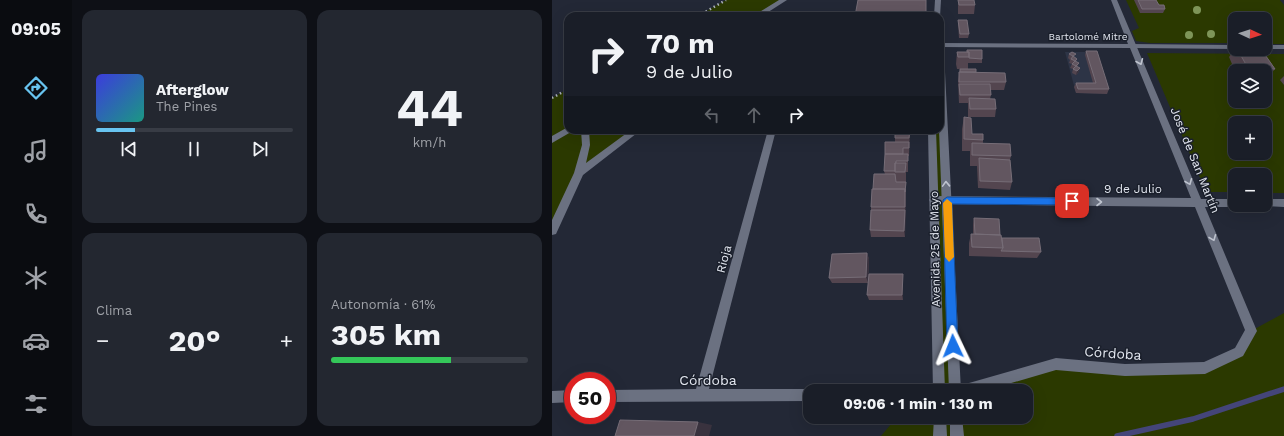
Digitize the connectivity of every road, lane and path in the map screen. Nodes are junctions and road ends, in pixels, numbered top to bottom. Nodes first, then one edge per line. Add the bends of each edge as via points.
1 (784, 0) edge
2 (938, 0) edge
3 (1114, 0) edge
4 (764, 12) edge
5 (938, 12) edge
6 (944, 45) edge
7 (1133, 46) junction
8 (1228, 47) edge
9 (1272, 47) edge
10 (1284, 47) edge
11 (564, 132) edge
12 (585, 134) edge
13 (632, 134) edge
14 (771, 134) edge
15 (932, 134) edge
16 (944, 134) edge
17 (552, 140) edge
18 (579, 173) junction
19 (934, 200) junction
20 (947, 200) junction
21 (1198, 202) junction
22 (1228, 203) edge
23 (1272, 203) edge
24 (1284, 203) edge
25 (555, 219) edge
26 (552, 231) edge
27 (1251, 331) joint
28 (939, 384) edge
29 (955, 384) edge
30 (986, 384) edge
31 (701, 394) junction
32 (803, 395) edge
33 (552, 396) edge
34 (564, 396) edge
35 (616, 396) edge
36 (940, 424) edge
37 (956, 424) edge
38 (940, 436) edge
39 (957, 436) edge

1 - 4 street
2 - 5 street
3 - 7 street, José de San Martín
6 - 7 street, Bartolomé Mitre
7 - 8 street, Bartolomé Mitre
7 -> 21 street, José de San Martín
9 - 10 street
11 - 17 street
12 - 18 street via 586,145
13 - 18 street
14 - 31 street, Rioja
15 - 19 street, Avenida 25 de Mayo
20 -> 16 street, Avenida 25 de Mayo
18 - 25 street
19 - 20 street, 9 de Julio
19 - 28 street, Avenida 25 de Mayo
20 -> 21 street, 9 de Julio
20 - 29 street, Avenida 25 de Mayo
21 - 22 street, 9 de Julio
21 -> 27 street, José de San Martín
23 - 24 street
25 - 26 street
27 - 30 street, Córdoba via 1239,352 1205,368 1125,370 1056,364
31 - 32 street, Córdoba
31 - 35 street, Córdoba
33 - 34 street
36 - 38 street
37 - 39 street

